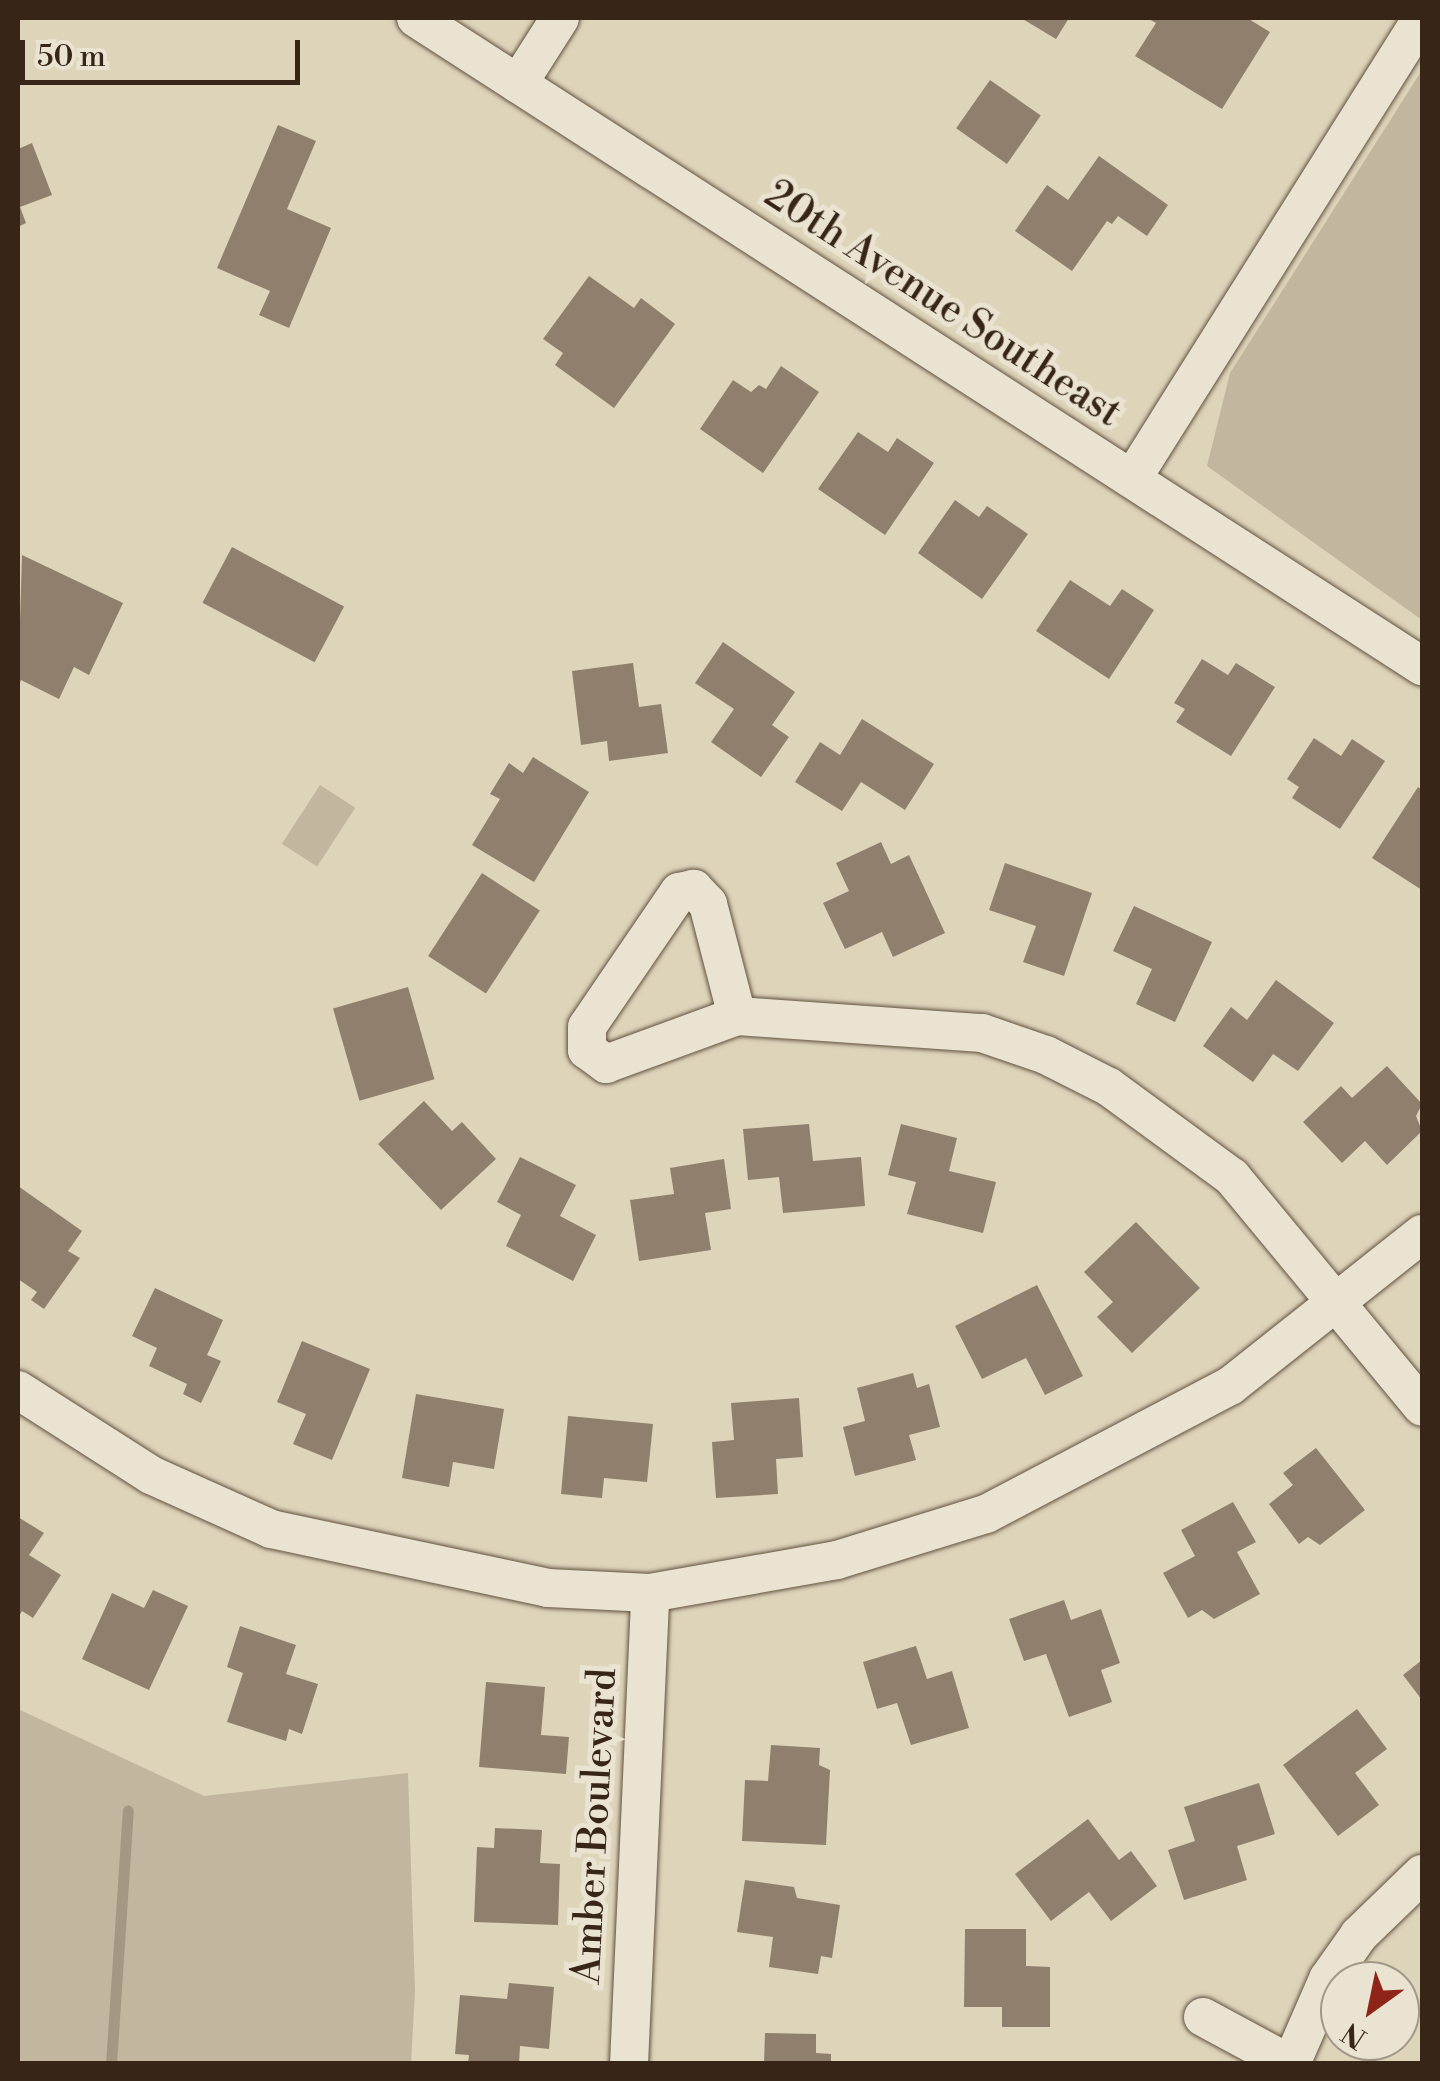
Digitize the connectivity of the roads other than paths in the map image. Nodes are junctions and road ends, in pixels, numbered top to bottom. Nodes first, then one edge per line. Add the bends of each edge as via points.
1 (416, 18) edge
2 (560, 18) edge
3 (1422, 18) edge
4 (518, 84) junction
5 (1132, 480) junction
6 (1422, 666) edge
7 (737, 1016) junction
8 (1422, 1234) edge
9 (1338, 1302) junction
10 (18, 1390) edge
11 (1422, 1407) edge
12 (650, 1593) junction
13 (1422, 1874) edge
14 (1203, 2017) dead end
15 (629, 2064) edge
16 (1291, 2064) edge

1 - 4 street, 20th Avenue Southeast
2 - 4 street
3 - 5 street
4 - 5 street, 20th Avenue Southeast
5 - 6 street, 20th Avenue Southeast
7 - 7 street via 606,1064 586,1050 588,1028 680,892 694,889 708,904
7 - 9 street via 949,1029 1046,1055 1109,1087 1232,1177
8 - 9 street
9 - 11 street
9 - 12 street via 1230,1386 986,1514 837,1560
10 - 12 street via 151,1476 271,1529 548,1588
12 - 15 street, Amber Boulevard
13 - 16 street via 1328,1979
14 - 16 street

